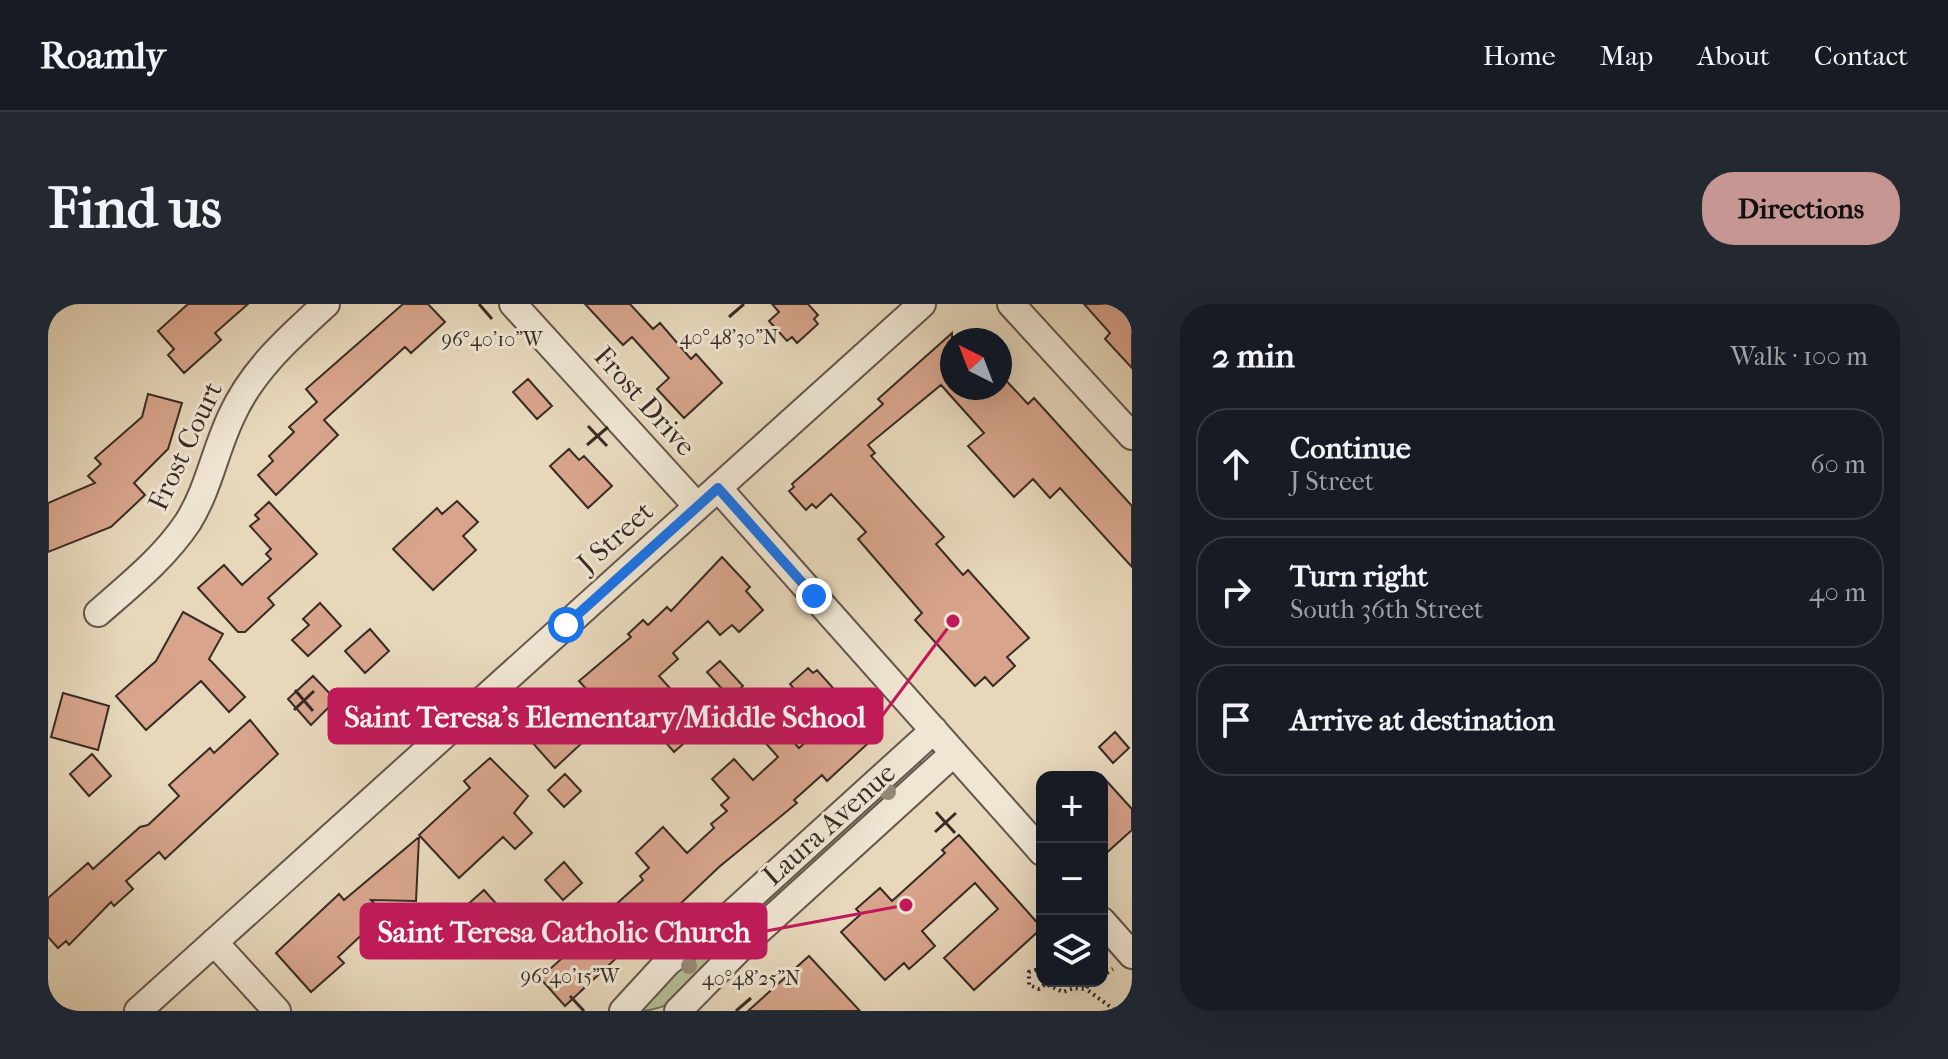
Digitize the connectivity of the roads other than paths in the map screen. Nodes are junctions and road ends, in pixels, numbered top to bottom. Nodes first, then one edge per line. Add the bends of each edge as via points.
1 (326, 304) edge
2 (513, 304) edge
3 (922, 304) edge
4 (1011, 304) edge
5 (1132, 436) edge
6 (718, 488) junction
7 (697, 506) junction
8 (98, 613) dead end
9 (934, 730) junction
10 (954, 753) junction
11 (1036, 845) edge
12 (725, 920) junction
13 (1108, 932) edge
14 (214, 942) junction
15 (745, 943) junction
16 (1124, 961) edge
17 (138, 1011) edge
18 (277, 1011) edge
19 (623, 1011) edge
20 (678, 1011) edge

1 - 8 street, Frost Court via 244,391 205,490 173,543
2 - 7 street, Frost Drive
3 - 6 street, J Street
4 - 5 street
6 - 7 street, J Street
6 - 9 street
7 - 14 street, J Street
9 - 10 street
9 - 12 street, Laura Avenue
10 - 11 street
10 - 15 street, Laura Avenue
12 - 15 street
12 - 19 street, Laura Avenue via 668,962
13 - 16 street
14 - 17 street, J Street
14 - 18 street
15 - 20 street, Laura Avenue

